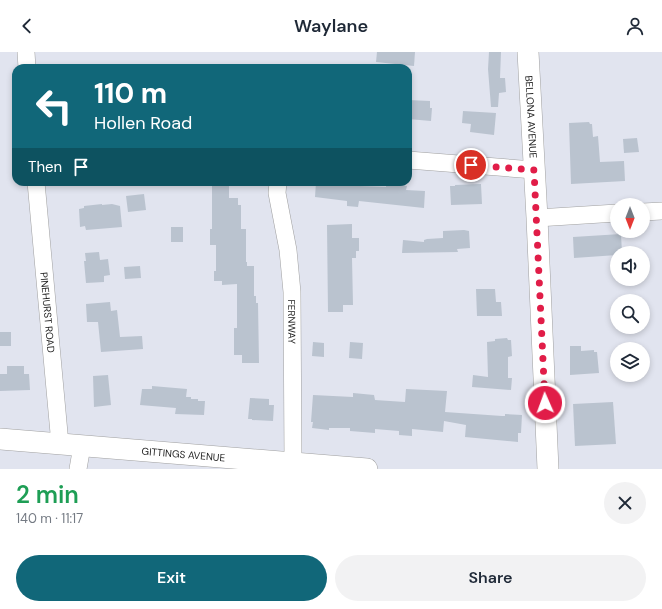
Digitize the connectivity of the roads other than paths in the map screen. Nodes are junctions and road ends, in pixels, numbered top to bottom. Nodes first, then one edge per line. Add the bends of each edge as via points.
1 (26, 52) edge
2 (528, 52) edge
3 (27, 64) edge
4 (412, 160) edge
5 (534, 170) junction
6 (36, 186) edge
7 (278, 186) edge
8 (662, 211) edge
9 (650, 212) edge
10 (610, 214) edge
11 (537, 218) junction
12 (0, 439) edge
13 (60, 444) junction
14 (82, 446) junction
15 (293, 463) junction
16 (78, 469) edge
17 (367, 469) edge
18 (548, 469) edge

1 - 3 street
2 - 5 street, BELLONA AVENUE
4 - 5 street
5 - 11 street, BELLONA AVENUE
6 - 13 street, PINEHURST ROAD
7 - 15 street, FERNWAY via 291,278
8 - 9 street
10 - 11 street
11 - 18 street, BELLONA AVENUE
12 - 13 street, GITTINGS AVENUE
13 - 14 street, GITTINGS AVENUE
14 - 15 street, GITTINGS AVENUE
14 - 16 street
15 - 17 street, GITTINGS AVENUE

